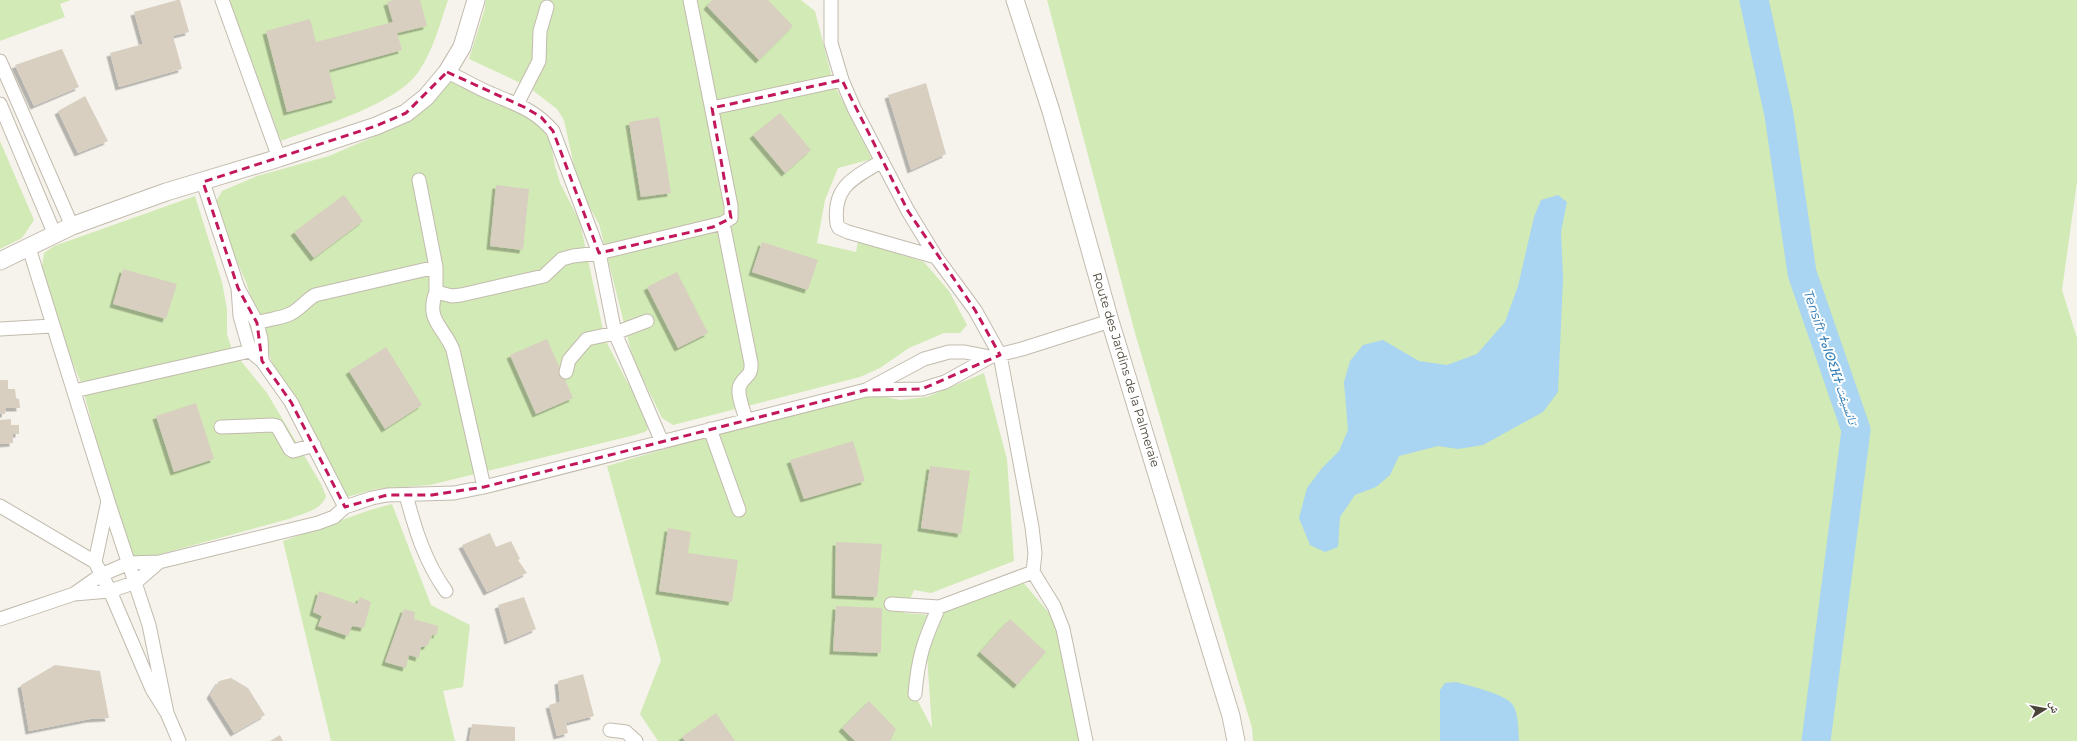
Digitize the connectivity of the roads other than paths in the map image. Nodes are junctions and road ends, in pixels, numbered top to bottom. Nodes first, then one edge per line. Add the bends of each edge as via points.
1 (222, 0) edge
2 (476, 0) edge
3 (690, 0) edge
4 (831, 0) edge
5 (1015, 0) edge
6 (547, 7) dead end
7 (0, 62) edge
8 (448, 72) junction
9 (842, 80) junction
10 (0, 104) edge
11 (518, 104) junction
12 (712, 108) junction
13 (280, 158) junction
14 (882, 161) junction
15 (418, 180) dead end
16 (203, 182) junction
17 (723, 224) junction
18 (72, 226) junction
19 (55, 235) junction
20 (29, 248) junction
21 (599, 253) junction
22 (936, 257) junction
23 (0, 261) edge
24 (436, 267) junction
25 (238, 288) junction
26 (436, 292) junction
27 (647, 321) dead end
28 (1110, 321) junction
29 (257, 323) junction
30 (52, 326) junction
31 (0, 329) edge
32 (615, 333) junction
33 (250, 351) junction
34 (995, 356) junction
35 (262, 361) junction
36 (566, 372) dead end
37 (74, 390) junction
38 (866, 390) junction
39 (746, 420) junction
40 (221, 427) dead end
41 (710, 429) junction
42 (662, 442) junction
43 (314, 445) junction
44 (484, 487) junction
45 (406, 496) junction
46 (108, 501) junction
47 (0, 506) edge
48 (345, 507) junction
49 (739, 510) dead end
50 (95, 562) junction
51 (159, 562) junction
52 (129, 563) junction
53 (1033, 572) junction
54 (101, 575) junction
55 (136, 582) junction
56 (110, 591) junction
57 (446, 591) dead end
58 (74, 594) junction
59 (891, 604) dead end
60 (939, 607) junction
61 (0, 619) edge
62 (915, 694) dead end
63 (167, 713) junction
64 (610, 730) dead end
65 (179, 741) edge
66 (636, 741) edge
67 (1086, 741) edge
68 (1236, 741) edge

1 - 13 street
2 - 8 street via 462,47
3 - 12 street
4 - 9 street via 832,43
5 - 28 street, Route des Jardins de la Palmeraie via 1050,111
6 - 11 street via 540,31 539,61
7 - 18 street
8 - 11 street
8 - 13 street via 426,97 406,113 376,126
9 - 12 street
9 - 14 street
10 - 19 street
11 - 21 street via 541,118 553,131
12 - 17 street via 731,206 730,218
13 - 16 street
14 - 22 street
14 - 22 street via 843,188 838,197 838,228
15 - 24 street
16 - 18 street via 166,192
16 - 25 street
17 - 21 street
17 - 39 street via 751,363 750,373 740,385 739,391
18 - 19 street
19 - 20 street
20 - 23 street
20 - 30 street
21 - 26 street via 562,259 544,276 461,295 452,296
21 - 32 street
22 - 34 street via 975,310
24 - 26 street
24 - 29 street via 315,296 305,301 292,314
25 - 29 street
25 - 33 street via 240,316
26 - 44 street via 433,299 433,318 448,338 452,350
27 - 32 street
28 - 34 street
28 - 68 street, Route des Jardins de la Palmeraie via 1231,716
29 - 35 street
30 - 31 street
30 - 37 street
32 - 36 street via 587,339 569,360
32 - 42 street
33 - 35 street
33 - 37 street
34 - 38 street via 944,382 922,389
34 - 38 street via 949,352 924,359
34 - 53 street via 1032,527 1035,553
35 - 43 street via 291,402
37 - 46 street
38 - 39 street
39 - 41 street
40 - 43 street via 273,425 277,426 290,449 294,451
41 - 42 street
41 - 49 street
42 - 44 street
43 - 48 street
44 - 45 street
45 - 48 street via 388,495
45 - 57 street via 426,556 435,576
46 - 50 street
46 - 52 street
47 - 50 street
48 - 51 street via 334,517 318,523
50 - 54 street
51 - 52 street
51 - 55 street
52 - 54 street
52 - 55 street
53 - 60 street
53 - 67 street via 1054,606 1063,629
54 - 56 street
54 - 58 street
55 - 56 street
55 - 63 street via 149,625
56 - 58 street
56 - 63 street via 142,669
58 - 61 street
59 - 60 street
60 - 62 street via 922,647
63 - 65 street
64 - 66 street via 626,732

